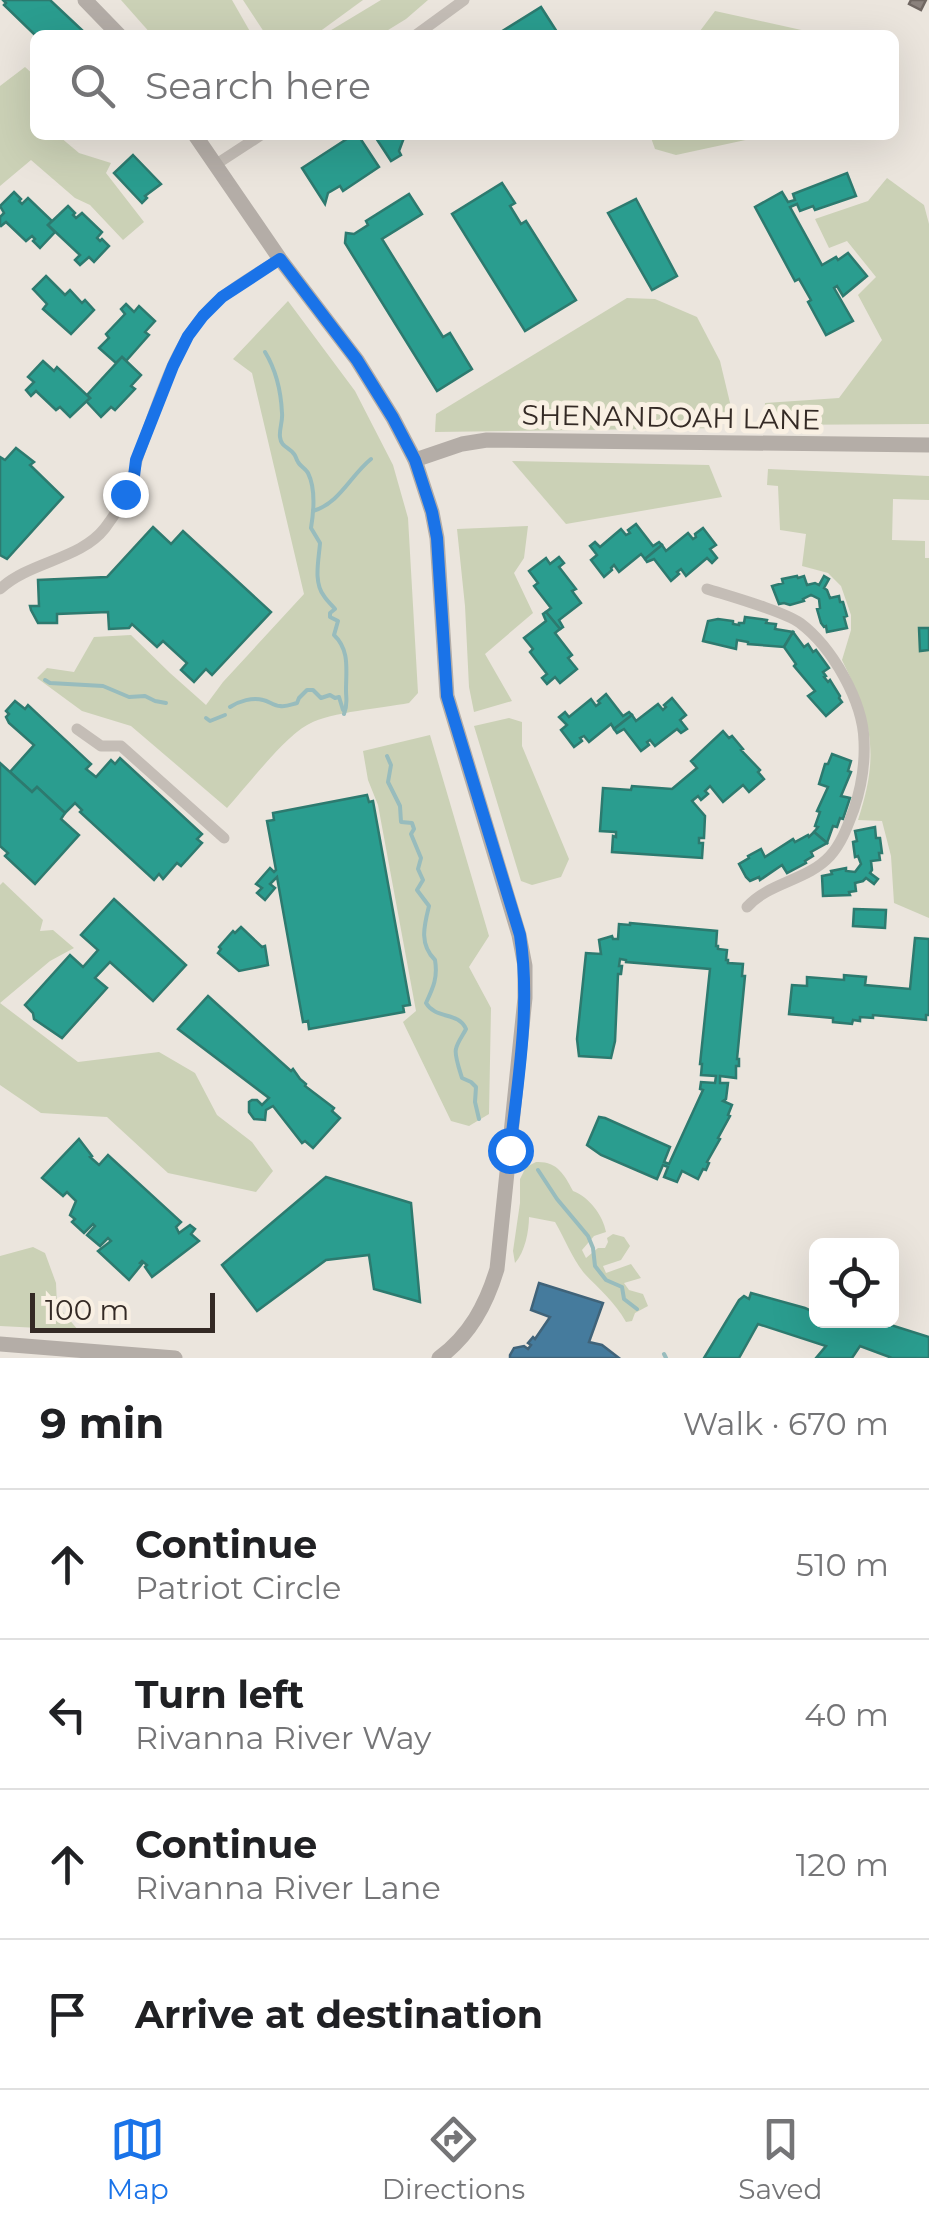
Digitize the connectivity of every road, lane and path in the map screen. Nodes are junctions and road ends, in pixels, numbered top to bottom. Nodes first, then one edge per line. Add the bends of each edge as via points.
1 (85, 0) edge
2 (464, 0) edge
3 (114, 30) edge
4 (423, 30) edge
5 (199, 140) edge
6 (253, 140) edge
7 (214, 165) junction
8 (280, 259) junction
9 (929, 445) edge
10 (415, 460) junction
11 (0, 588) edge
12 (707, 589) dead end
13 (76, 729) dead end
14 (224, 838) dead end
15 (746, 907) dead end
16 (0, 1344) edge
17 (175, 1358) edge
18 (439, 1358) edge

1 - 3 street
2 - 4 street
5 - 7 street
6 - 7 street
7 - 8 street
8 - 10 street via 357,360
8 - 11 street via 222,297 182,348 134,476 102,532
9 - 10 street, SHENANDOAH LANE via 486,440
10 - 18 street via 437,538 447,696 520,935 526,982 497,1269 472,1325
12 - 15 street via 797,621 821,643 856,703 864,741 860,793 832,854
13 - 14 street via 101,746 122,746
16 - 17 street

